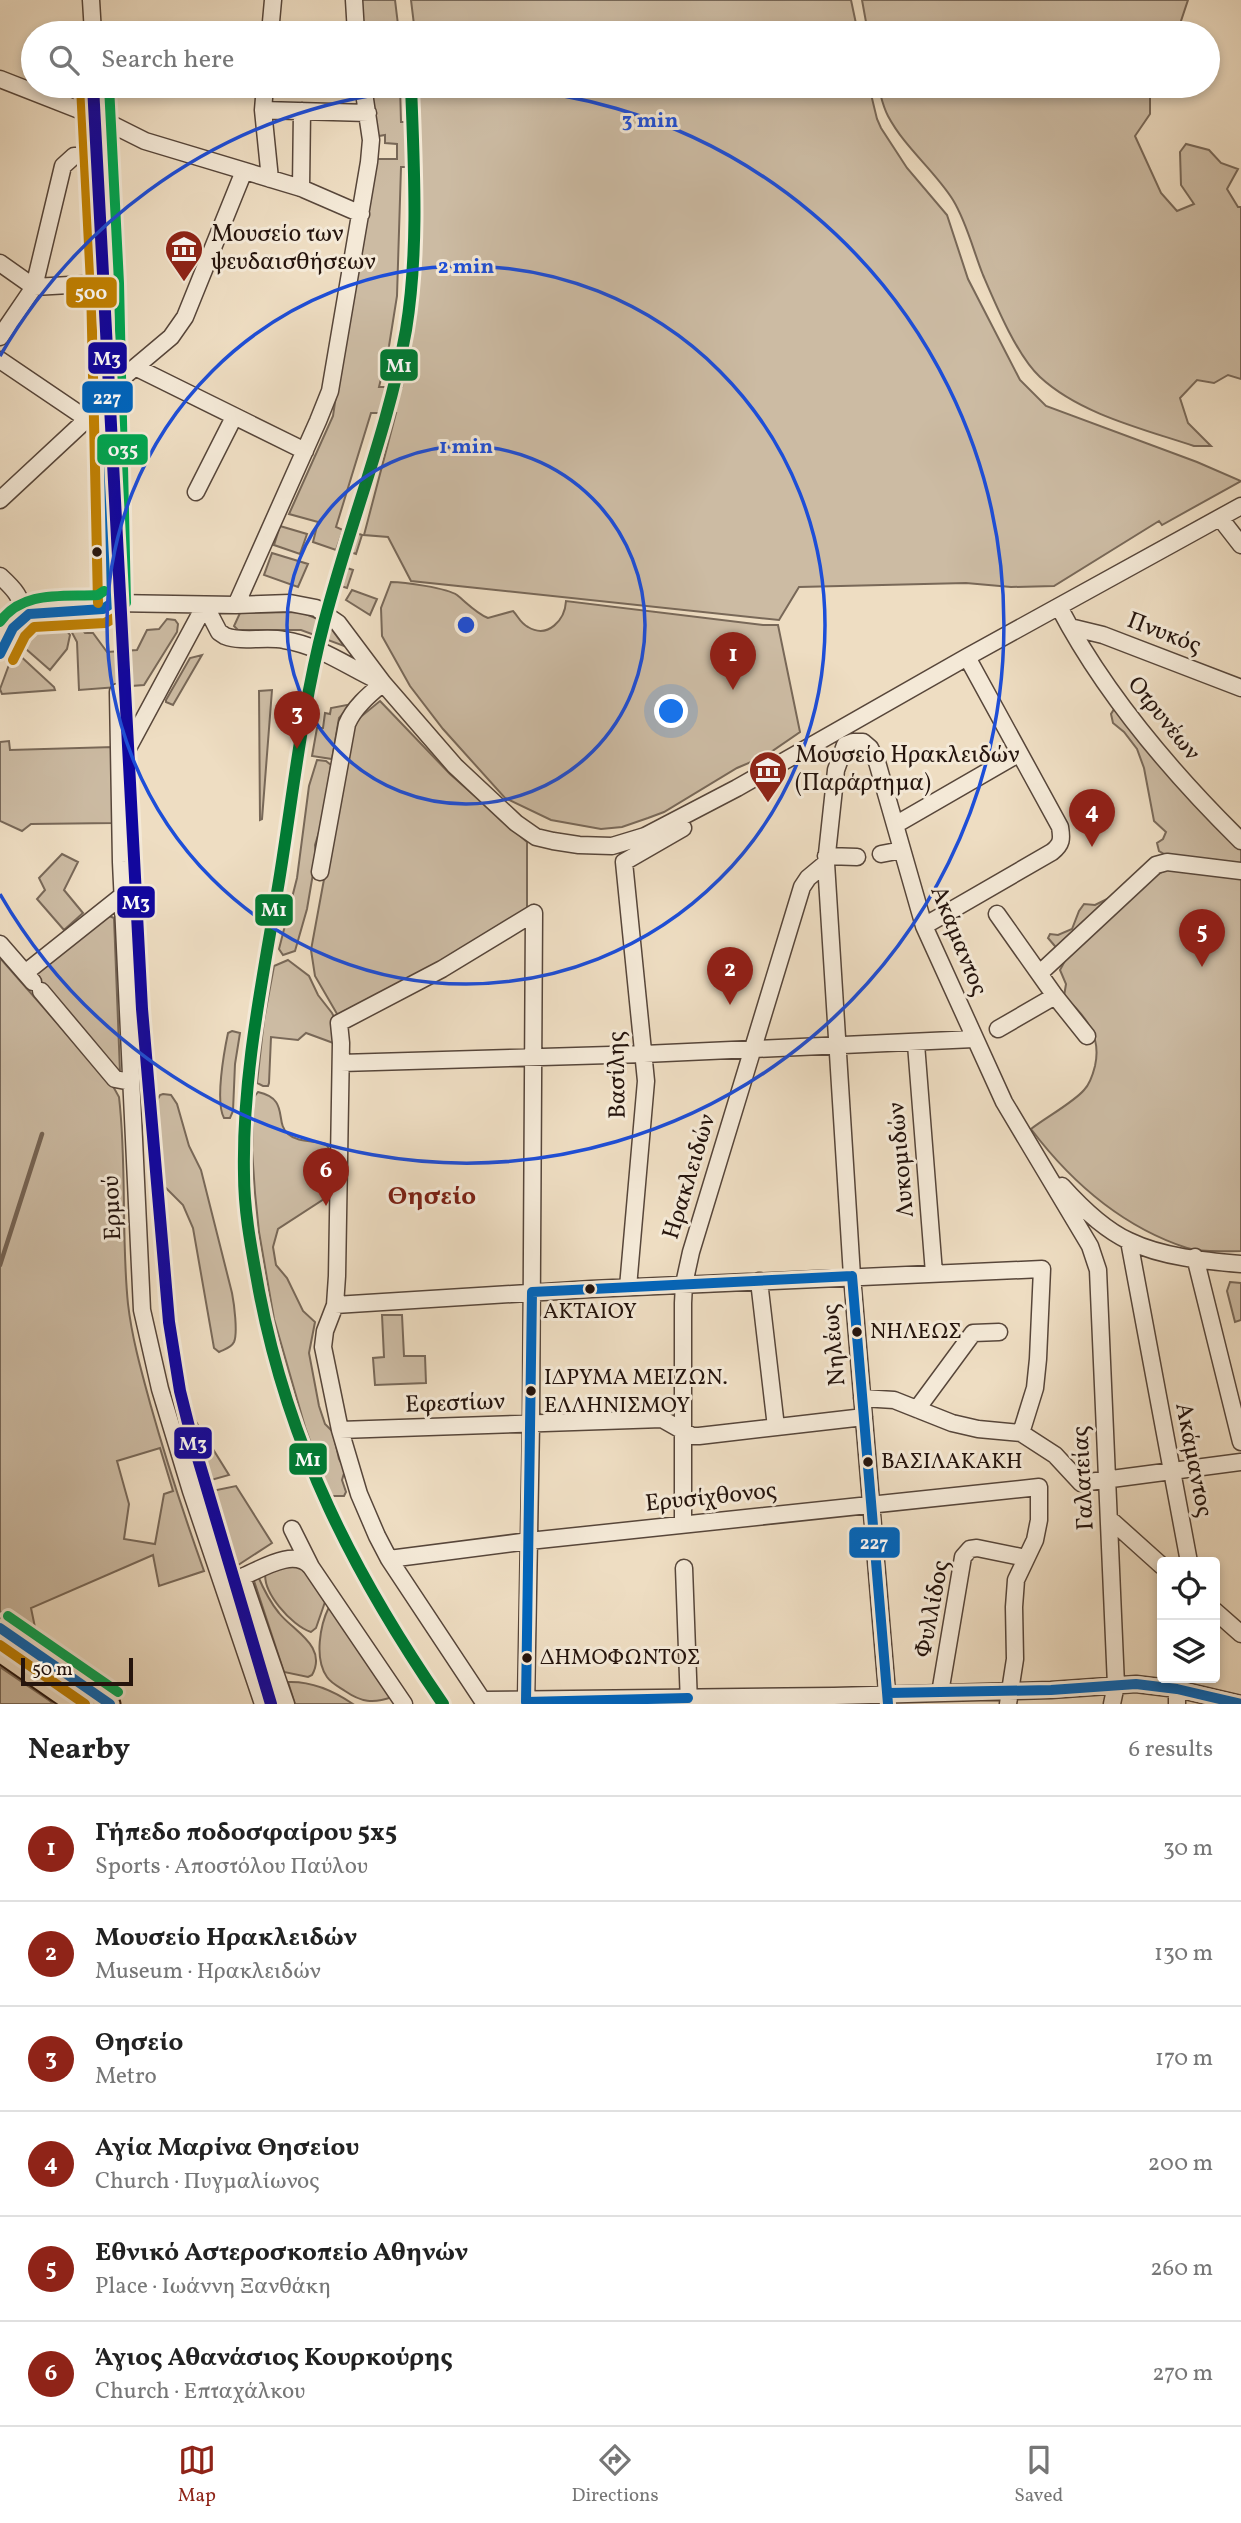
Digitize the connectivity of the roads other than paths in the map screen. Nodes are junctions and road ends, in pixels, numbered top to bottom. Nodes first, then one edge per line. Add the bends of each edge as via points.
1 (91, 0) edge
2 (273, 0) edge
3 (354, 0) edge
4 (92, 21) edge
5 (271, 21) edge
6 (355, 21) edge
7 (4, 86) edge
8 (21, 92) edge
9 (40, 98) edge
10 (96, 98) edge
11 (264, 98) edge
12 (365, 98) edge
13 (263, 110) junction
14 (302, 111) junction
15 (368, 113) junction
16 (97, 117) junction
17 (99, 156) junction
18 (244, 172) junction
19 (270, 179) junction
20 (301, 188) junction
21 (361, 214) junction
22 (0, 263) edge
23 (105, 283) junction
24 (34, 287) junction
25 (0, 337) edge
26 (0, 359) edge
27 (137, 368) junction
28 (108, 390) junction
29 (108, 416) junction
30 (234, 417) junction
31 (87, 419) junction
32 (305, 452) junction
33 (196, 492) dead end
34 (0, 500) edge
35 (1241, 506) edge
36 (1222, 522) junction
37 (1241, 545) edge
38 (0, 576) edge
39 (112, 603) junction
40 (205, 605) junction
41 (236, 605) junction
42 (22, 614) junction
43 (1064, 617) junction
44 (0, 645) edge
45 (0, 654) edge
46 (968, 660) junction
47 (383, 683) junction
48 (1241, 688) edge
49 (118, 692) dead end
50 (849, 743) junction
51 (1018, 754) junction
52 (120, 764) junction
53 (895, 825) junction
54 (1241, 841) edge
55 (902, 850) junction
56 (881, 854) dead end
57 (857, 857) dead end
58 (826, 860) junction
59 (1241, 871) edge
60 (320, 872) dead end
61 (123, 895) junction
62 (997, 914) dead end
63 (924, 926) junction
64 (0, 944) edge
65 (1040, 974) junction
66 (33, 982) junction
67 (1055, 996) junction
68 (999, 1029) dead end
69 (1087, 1036) dead end
70 (974, 1039) junction
71 (916, 1044) junction
72 (838, 1046) junction
73 (751, 1050) junction
74 (644, 1054) junction
75 (533, 1057) junction
76 (341, 1063) junction
77 (131, 1082) junction
78 (1037, 1158) junction
79 (1129, 1241) junction
80 (1195, 1258) junction
81 (1241, 1264) edge
82 (1098, 1269) joint
83 (934, 1273) junction
84 (852, 1276) junction
85 (759, 1281) junction
86 (684, 1284) junction
87 (628, 1287) junction
88 (532, 1292) junction
89 (335, 1305) junction
90 (999, 1332) dead end
91 (862, 1398) junction
92 (917, 1409) junction
93 (864, 1417) junction
94 (531, 1424) junction
95 (776, 1427) junction
96 (348, 1429) junction
97 (688, 1433) junction
98 (1021, 1433) junction
99 (1241, 1442) edge
100 (1241, 1462) edge
101 (1173, 1471) junction
102 (1107, 1480) junction
103 (871, 1503) junction
104 (1109, 1522) junction
105 (683, 1524) junction
106 (292, 1529) dead end
107 (529, 1541) junction
108 (1188, 1557) edge
109 (389, 1559) junction
110 (1026, 1559) junction
111 (1157, 1562) edge
112 (311, 1567) junction
113 (684, 1568) dead end
114 (1220, 1615) edge
115 (0, 1628) edge
116 (1241, 1634) edge
117 (0, 1652) edge
118 (1116, 1685) junction
119 (1177, 1690) edge
120 (940, 1693) junction
121 (1049, 1697) edge
122 (1009, 1698) edge
123 (888, 1699) edge
124 (834, 1700) edge
125 (688, 1701) edge
126 (484, 1702) edge
127 (526, 1703) edge
128 (75, 1704) edge
129 (110, 1704) edge
130 (263, 1704) edge
131 (286, 1704) edge
132 (404, 1704) edge
133 (1112, 1704) edge
134 (1241, 1704) edge

1 - 4 street
2 - 5 street
3 - 6 street
7 - 8 street
9 - 16 street
10 - 16 street
11 - 13 street
12 - 15 street
13 - 14 street
13 - 19 street
14 - 15 street
14 - 20 street
15 - 21 street via 370,150
16 - 17 street
16 - 18 street via 145,141
17 - 23 street
17 - 24 street via 74,156 63,166
18 - 19 street
18 - 27 street via 185,317 171,337
19 - 20 street
20 - 21 street
21 - 32 street via 333,377
22 - 24 street
23 - 24 street
23 - 28 street
24 - 25 street
26 - 31 street
27 - 28 street
27 - 30 street
28 - 29 street
29 - 31 street
29 - 39 street
30 - 32 street
30 - 33 street
31 - 34 street
32 - 41 street
35 - 36 street
36 - 37 street
36 - 43 street
38 - 42 street via 13,588
39 - 40 street
39 - 42 street via 103,609
40 - 41 street
40 - 47 street via 219,632 228,638 282,639 307,645
40 - 52 street
41 - 47 street via 302,604 322,611 343,629
42 - 44 street via 14,618
42 - 45 street
43 - 46 street
43 - 48 street, Πνυκός
43 - 54 street, Οτρυνέων via 1124,709
46 - 47 street via 645,836 603,846 536,837 465,776
46 - 50 street via 863,723
46 - 51 street
47 - 60 street via 347,724
49 - 52 street, Ερμού
50 - 53 street, Ακάμαντος via 863,742 870,748
50 - 58 street via 836,770
50 - 74 street, Βασίλης via 826,745 624,862
51 - 53 street
51 - 63 street via 1060,827 1060,846
52 - 61 street, Ερμού
53 - 55 street, Ακάμαντος
55 - 56 street
55 - 63 street, Ακάμαντος
57 - 58 street
58 - 72 street, Νηλέως
58 - 73 street, Ηρακλειδών via 802,887
59 - 65 street via 1167,862 1156,865
61 - 66 street
61 - 77 street, Ερμού
62 - 65 street
63 - 70 street, Ακάμαντος
64 - 66 street
65 - 67 street
66 - 77 street via 115,1079
67 - 68 street
67 - 69 street
70 - 71 street
70 - 78 street, Ακάμαντος
71 - 72 street
71 - 83 street, Λυκομιδών
72 - 73 street
72 - 84 street, Νηλέως
73 - 74 street
73 - 86 street, Ηρακλειδών
74 - 75 street
74 - 87 street, Βασίλης via 646,1082
75 - 76 street
75 - 76 street via 534,913 442,969 339,1023
75 - 88 street
76 - 89 street
77 - 130 street, Ερμού via 139,1285 147,1338 209,1549
78 - 79 street, Ακάμαντος via 1072,1197
78 - 82 street, Ακάμαντος via 1090,1246
79 - 80 street
79 - 101 street, Ακάμαντος
80 - 81 street
80 - 99 street
82 - 102 street, Γαλατείας
83 - 84 street
83 - 98 street via 1042,1269 1035,1388
84 - 85 street
84 - 91 street, Νηλέως
85 - 86 street
85 - 95 street
86 - 87 street
86 - 97 street, Ηρακλειδών
87 - 88 street
88 - 89 street
88 - 94 street
89 - 96 street via 323,1347
90 - 92 street via 973,1333
91 - 92 street via 894,1400
91 - 93 street, Νηλέως
92 - 98 street via 978,1429
93 - 95 street
93 - 103 street, Νηλέως
94 - 96 street, Εφεστίων
94 - 97 street, Εφεστίων via 662,1419
94 - 107 street
95 - 97 street
96 - 109 street via 366,1513
97 - 105 street, Ηρακλειδών
98 - 102 street via 1055,1455 1081,1483
100 - 101 street
101 - 102 street
101 - 108 street, Ακάμαντος
102 - 104 street, Γαλατείας
103 - 105 street, Ερυσίχθονος
103 - 110 street, Ερυσίχθονος via 1039,1487 1039,1520
103 - 123 street, Νηλέως
104 - 111 street
104 - 118 street, Γαλατείας
105 - 107 street, Ερυσίχθονος
106 - 112 street
107 - 109 street, Ερυσίχθονος
107 - 127 street
109 - 126 street
110 - 120 street, Φυλλίδος via 977,1548 963,1557
110 - 122 street via 1016,1580 1015,1659
112 - 131 street via 290,1558 242,1577
112 - 132 street
113 - 125 street
114 - 116 street
115 - 129 main road
117 - 128 main road
118 - 119 street
118 - 121 street
118 - 133 street, Γαλατείας
119 - 134 street
120 - 122 street
120 - 123 street
121 - 122 street
123 - 124 street
124 - 125 street
125 - 127 street
126 - 127 street

